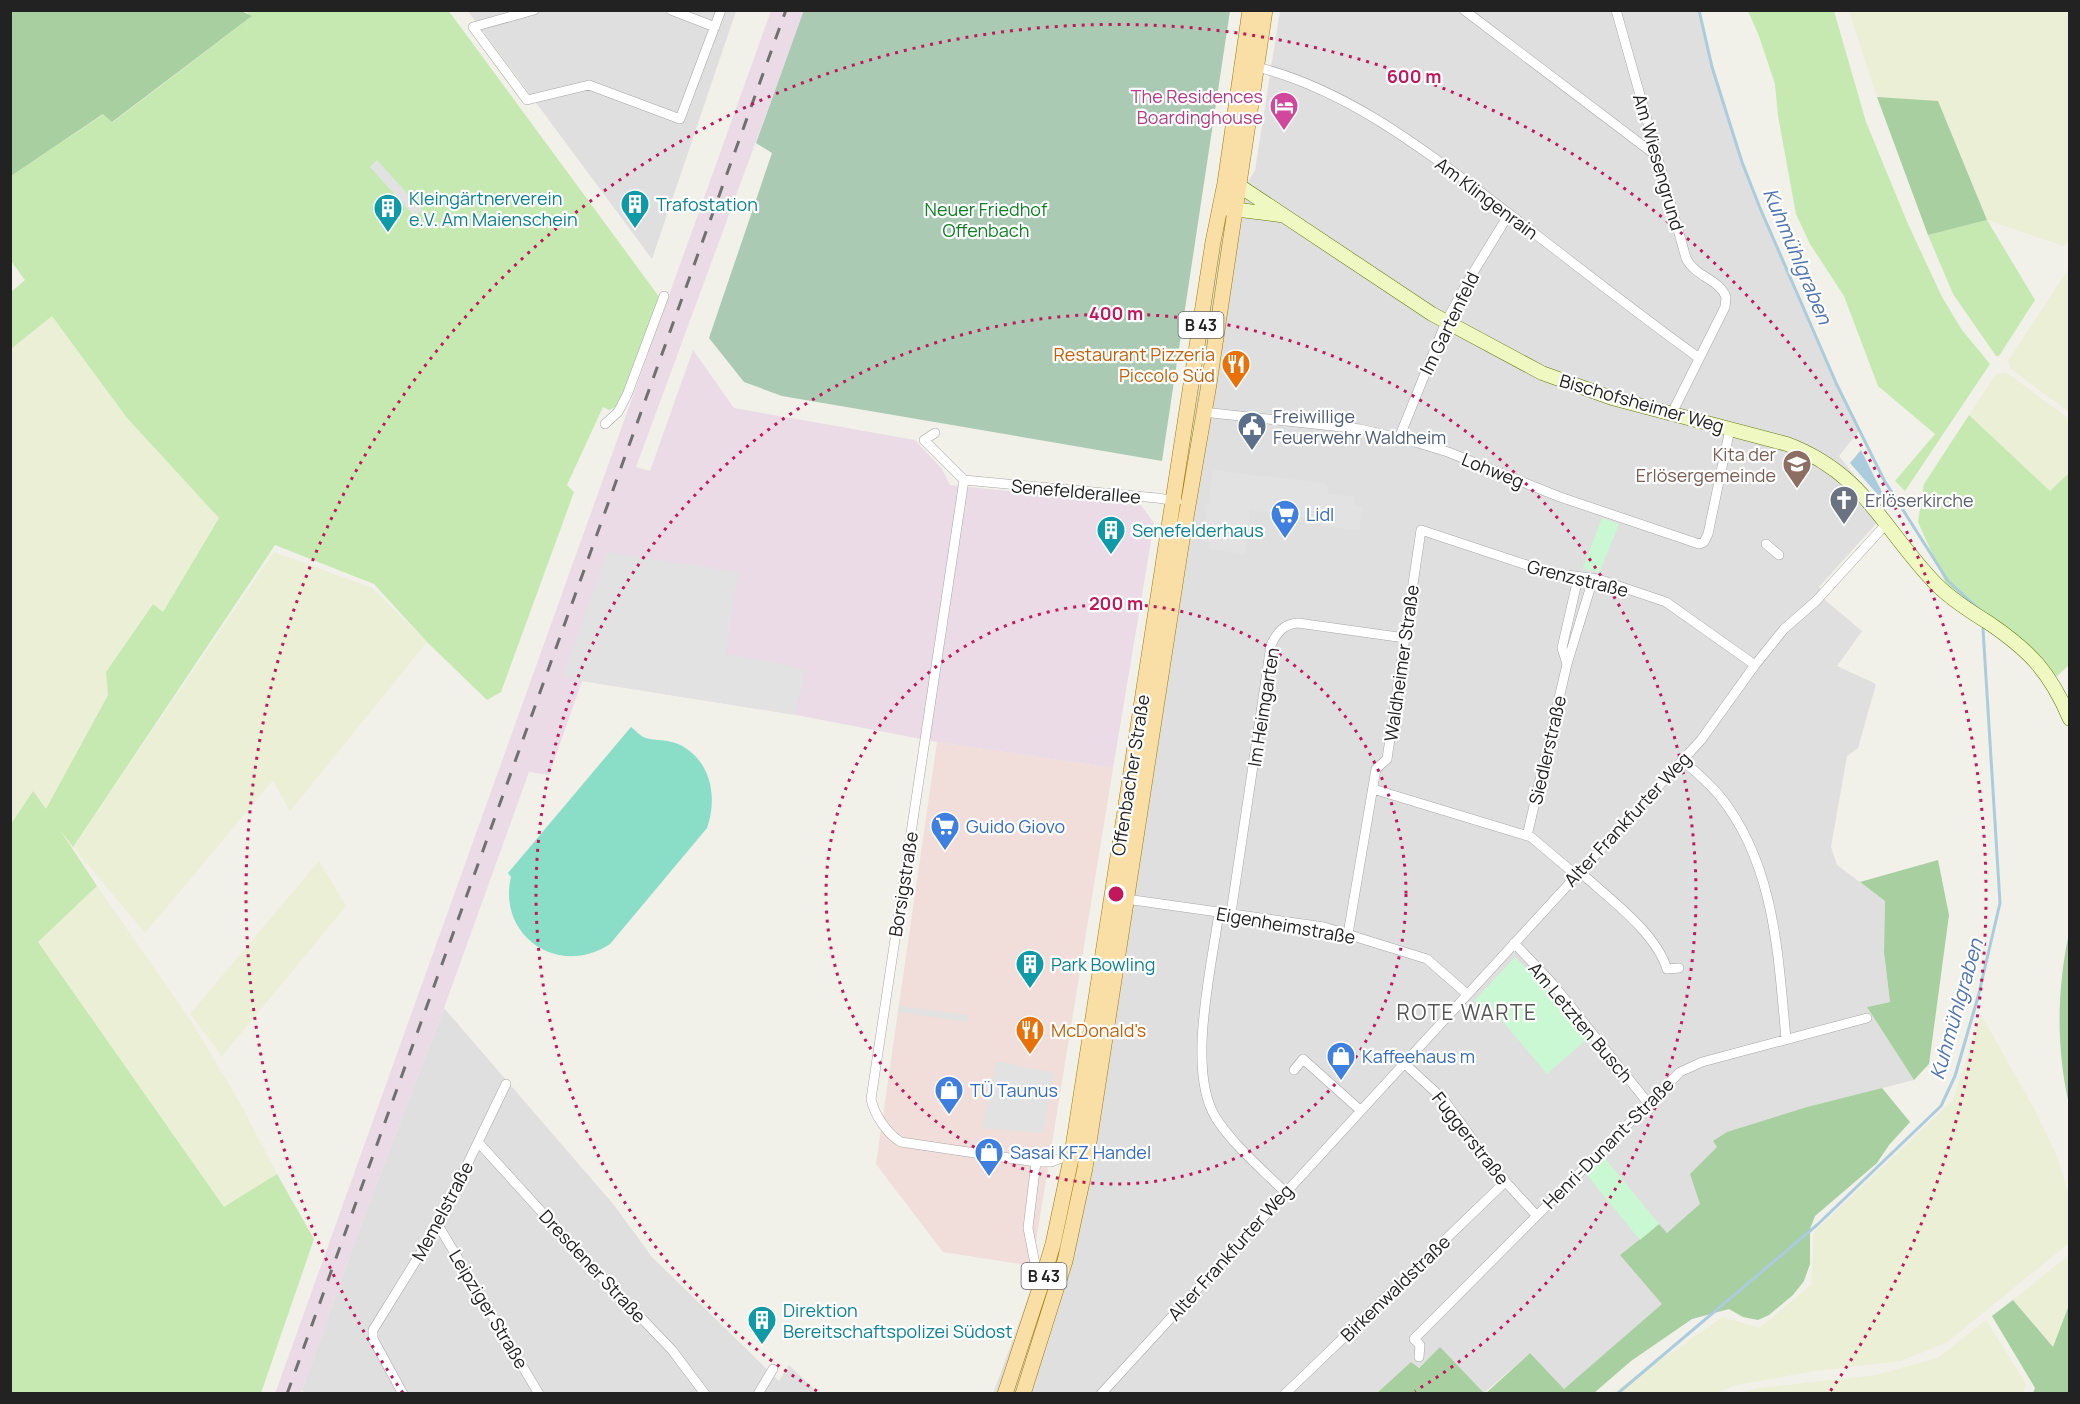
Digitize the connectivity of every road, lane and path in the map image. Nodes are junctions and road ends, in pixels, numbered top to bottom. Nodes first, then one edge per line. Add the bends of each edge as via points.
1 (534, 10) edge
2 (671, 10) edge
3 (721, 10) edge
4 (1250, 10) edge
5 (1265, 10) edge
6 (1464, 10) edge
7 (1616, 10) edge
8 (715, 27) junction
9 (1257, 67) junction
10 (1658, 157) junction
11 (1232, 184) junction
12 (1228, 208) junction
13 (1509, 214) junction
14 (1282, 216) junction
15 (664, 296) dead end
16 (1446, 322) junction
17 (1699, 358) junction
18 (1203, 412) junction
19 (1671, 415) junction
20 (605, 424) dead end
21 (1730, 429) junction
22 (935, 434) dead end
23 (1399, 438) junction
24 (964, 480) junction
25 (1172, 500) junction
26 (1188, 504) junction
27 (1887, 523) junction
28 (1420, 530) joint
29 (1766, 544) dead end
30 (1779, 555) dead end
31 (1578, 578) junction
32 (1593, 579) junction
33 (1405, 638) junction
34 (1567, 664) junction
35 (1755, 665) junction
36 (2070, 719) edge
37 (1682, 760) junction
38 (1373, 789) junction
39 (1527, 836) junction
40 (1578, 873) junction
41 (1126, 899) junction
42 (1219, 912) junction
43 (1231, 913) junction
44 (1348, 934) junction
45 (1514, 943) junction
46 (1679, 968) dead end
47 (1467, 994) junction
48 (1867, 1018) dead end
49 (1785, 1039) junction
50 (1404, 1063) junction
51 (1294, 1070) dead end
52 (506, 1084) dead end
53 (1648, 1103) junction
54 (1360, 1110) junction
55 (478, 1142) junction
56 (1072, 1155) junction
57 (1036, 1162) junction
58 (1505, 1182) junction
59 (1285, 1192) junction
60 (1536, 1215) junction
61 (438, 1225) junction
62 (1040, 1288) junction
63 (1419, 1357) dead end
64 (773, 1369) dead end
65 (403, 1394) edge
66 (539, 1394) edge
67 (705, 1394) edge
68 (758, 1394) edge
69 (1005, 1394) edge
70 (1023, 1394) edge
71 (1101, 1394) edge
72 (1285, 1394) edge

1 - 8 street via 472,27 527,100 590,85 680,119
2 - 8 street
3 - 8 street
4 - 11 main road
5 - 9 main road, B 43
6 - 10 street
7 - 10 street, Am Wiesengrund
9 - 11 main road, B 43
9 - 13 street, Am Klingenrain via 1317,87 1357,108
10 - 17 street, Am Wiesengrund via 1688,262 1726,297 1725,307
11 - 12 main road, B 43
11 - 14 street, Bischofsheimer Weg
12 - 14 street, Bischofsheimer Weg
12 - 18 main road, B 43
12 - 25 main road, Offenbacher Straße / B 43 via 1216,229
13 - 16 street, Im Gartenfeld
13 - 17 street, Am Klingenrain
14 - 16 street, Bischofsheimer Weg
15 - 20 street via 627,395 618,412
16 - 19 street, Bischofsheimer Weg via 1542,373
16 - 23 street, Im Gartenfeld
17 - 19 street
18 - 23 street, Lohweg via 1360,429
18 - 26 main road, Offenbacher Straße / B 43
19 - 21 street, Bischofsheimer Weg
21 - 23 street, Lohweg via 1708,534 1704,542 1695,543 1560,497 1448,452
21 - 27 street, Bischofsheimer Weg via 1812,454 1851,481
22 - 24 street via 924,440
24 - 25 street, Senefelderallee
24 - 57 street, Borsigstraße via 871,1099 890,1135 901,1142
25 - 26 street, Senefelderallee
25 - 56 main road, Offenbacher Straße / B 43
26 - 41 main road, Offenbacher Straße / B 43
27 - 35 street, Alter Frankfurter Weg via 1816,601 1788,625
27 - 36 street, Bischofsheimer Weg via 1938,585 2036,661 2051,680
28 - 31 street, Grenzstraße via 1551,573
28 - 33 street, Waldheimer Straße
29 - 30 street
31 - 32 street, Grenzstraße
31 - 34 street, Siedlerstraße via 1562,648
32 - 34 street, Siedlerstraße
32 - 35 street, Grenzstraße via 1666,602
33 - 38 street, Waldheimer Straße via 1387,759 1376,769
33 - 43 street, Im Heimgarten via 1298,623 1283,628 1274,640
34 - 39 street, Siedlerstraße
35 - 37 street, Alter Frankfurter Weg via 1706,734
37 - 40 street, Alter Frankfurter Weg
37 - 49 street via 1726,805 1746,837 1760,871 1775,930
38 - 39 street
38 - 44 street, Waldheimer Straße
39 - 40 street
40 - 45 street, Alter Frankfurter Weg
40 - 46 street via 1645,933 1667,969
41 - 42 street, Eigenheimstraße
41 - 70 main road, Offenbacher Straße / B 43 via 1081,1192 1062,1270
42 - 43 street, Eigenheimstraße
42 - 59 street via 1202,1036 1205,1089 1212,1110 1227,1133
43 - 44 street, Eigenheimstraße
44 - 47 street, Eigenheimstraße via 1427,959
45 - 47 street, Alter Frankfurter Weg
45 - 53 street, Am Letzten Busch via 1552,983
47 - 50 street, Alter Frankfurter Weg
48 - 49 street, Henri-Dunant-Straße
49 - 53 street, Henri-Dunant-Straße via 1688,1068
50 - 54 street, Alter Frankfurter Weg
50 - 58 street, Fuggerstraße via 1444,1100
51 - 54 street via 1303,1059
52 - 55 street, Memelstraße
53 - 60 street, Henri-Dunant-Straße
54 - 59 street, Alter Frankfurter Weg
55 - 61 street, Memelstraße
55 - 67 street, Dresdener Straße via 672,1350
56 - 57 street, Borsigstraße
56 - 62 main road, Offenbacher Straße / B 43
57 - 62 street via 1028,1228
58 - 60 street, Fuggerstraße
58 - 72 street, Birkenwaldstraße
59 - 71 street, Alter Frankfurter Weg
60 - 63 street, Henri-Dunant-Straße via 1414,1339 1420,1345
61 - 65 street, Memelstraße via 373,1330 372,1336
61 - 66 street, Leipziger Straße
62 - 69 main road, Offenbacher Straße / B 43
64 - 68 street

